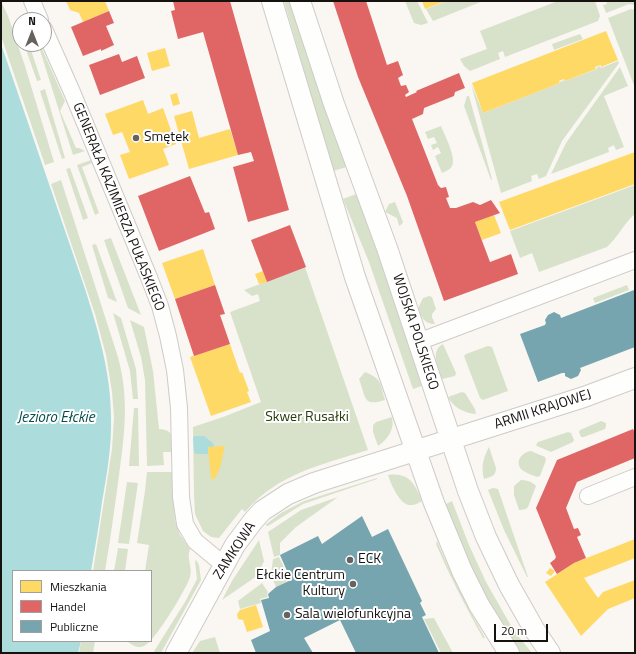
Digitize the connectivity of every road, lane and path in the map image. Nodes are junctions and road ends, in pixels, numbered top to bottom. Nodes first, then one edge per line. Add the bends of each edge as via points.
1 (32, 1) edge
2 (272, 1) edge
3 (300, 1) edge
4 (37, 12) edge
5 (52, 48) edge
6 (635, 260) edge
7 (418, 342) junction
8 (633, 383) edge
9 (450, 440) junction
10 (416, 450) junction
11 (635, 477) edge
12 (588, 496) dead end
13 (224, 565) junction
14 (176, 653) edge
15 (509, 653) edge
16 (550, 653) edge

1 - 4 street
2 - 10 street via 353,270
3 - 7 street, WOJSKA POLSKIEGO
5 - 13 street, GENERAŁA KAZIMIERZA PUŁASKIEGO via 148,275 168,336 178,395 184,524 195,541
6 - 7 street
7 - 9 street, WOJSKA POLSKIEGO
8 - 9 street, ARMII KRAJOWEJ
9 - 10 street, ARMII KRAJOWEJ
9 - 16 street, WOJSKA POLSKIEGO via 486,537 509,585
10 - 13 street, ZAMKOWA via 288,494 262,511 235,545
10 - 15 street via 434,503 462,570 479,605
11 - 12 street
13 - 14 street, ZAMKOWA

